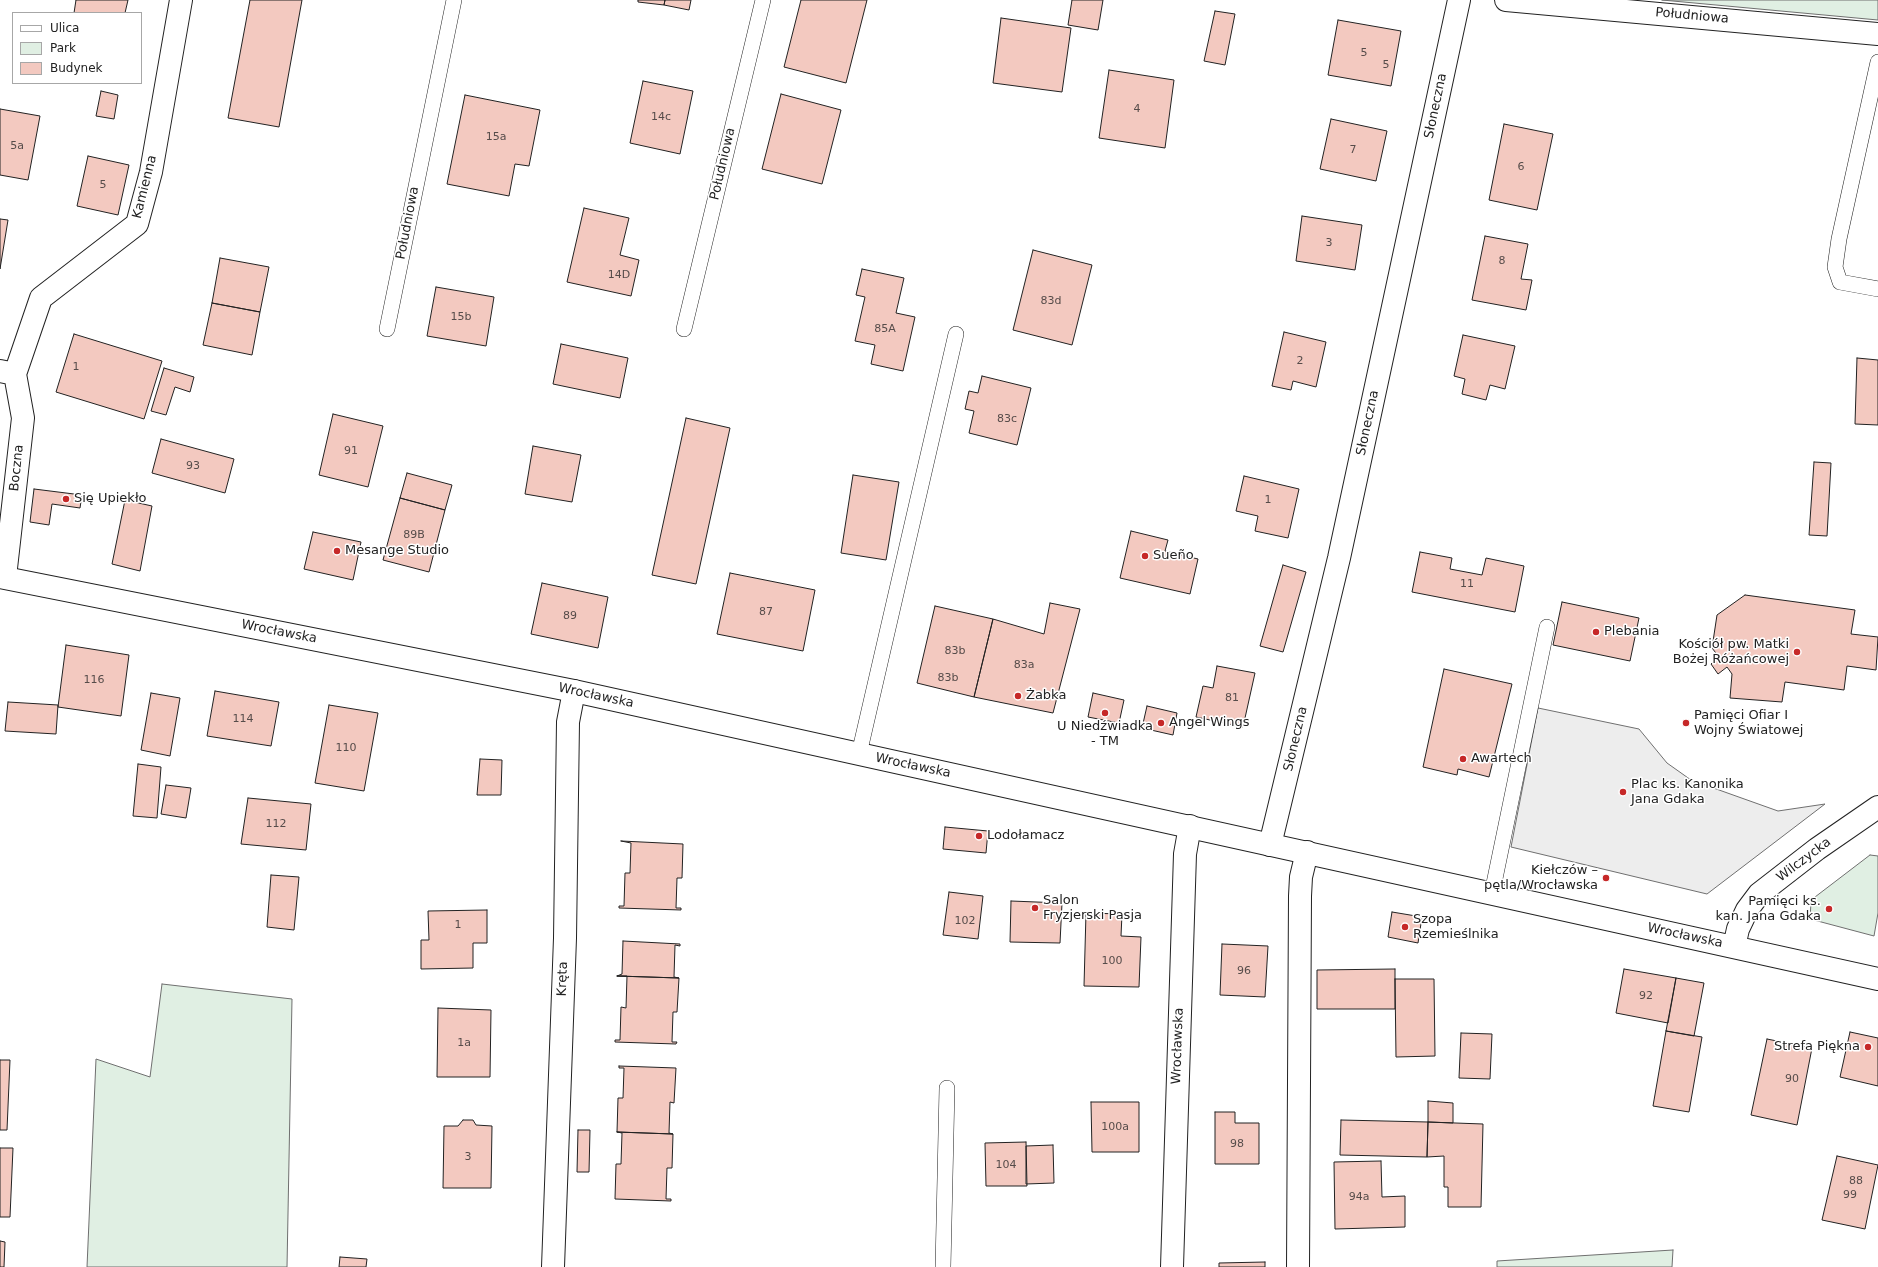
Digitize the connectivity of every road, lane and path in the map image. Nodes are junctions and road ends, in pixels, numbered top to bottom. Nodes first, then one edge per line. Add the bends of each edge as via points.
1 (181, 0) edge
2 (454, 0) edge
3 (763, 0) edge
4 (1459, 0) edge
5 (1506, 0) edge
6 (1878, 34) edge
7 (1878, 62) edge
8 (1878, 289) edge
9 (387, 329) dead end
10 (684, 329) dead end
11 (956, 334) dead end
12 (8, 373) edge
13 (2, 577) edge
14 (1547, 627) dead end
15 (574, 691) junction
16 (859, 754) junction
17 (1878, 807) edge
18 (1190, 826) junction
19 (1270, 845) junction
20 (1307, 852) junction
21 (1492, 893) junction
22 (1734, 946) junction
23 (1878, 979) edge
24 (947, 1088) dead end
25 (553, 1267) edge
26 (943, 1267) edge
27 (1172, 1267) edge
28 (1298, 1267) edge

1 - 12 street, Kamienna via 151,172 137,224 41,298
2 - 9 lane, Południowa
3 - 10 lane, Południowa
4 - 19 street, Słoneczna via 1339,558
5 - 6 street, Południowa
7 - 8 lane via 1835,267 1840,282
11 - 16 lane
12 - 13 street, Boczna via 23,418
13 - 15 street, Wrocławska
14 - 21 lane
15 - 16 street, Wrocławska
15 - 25 street, Kręta via 568,722 564,946
16 - 18 street, Wrocławska
17 - 22 street, Wilczycka via 1817,849 1759,894 1738,928
18 - 19 street, Wrocławska
18 - 27 street, Wrocławska via 1185,854
19 - 20 street, Wrocławska
20 - 21 street, Wrocławska
20 - 28 street via 1300,896
21 - 22 street, Wrocławska
22 - 23 street, Wrocławska
24 - 26 lane

